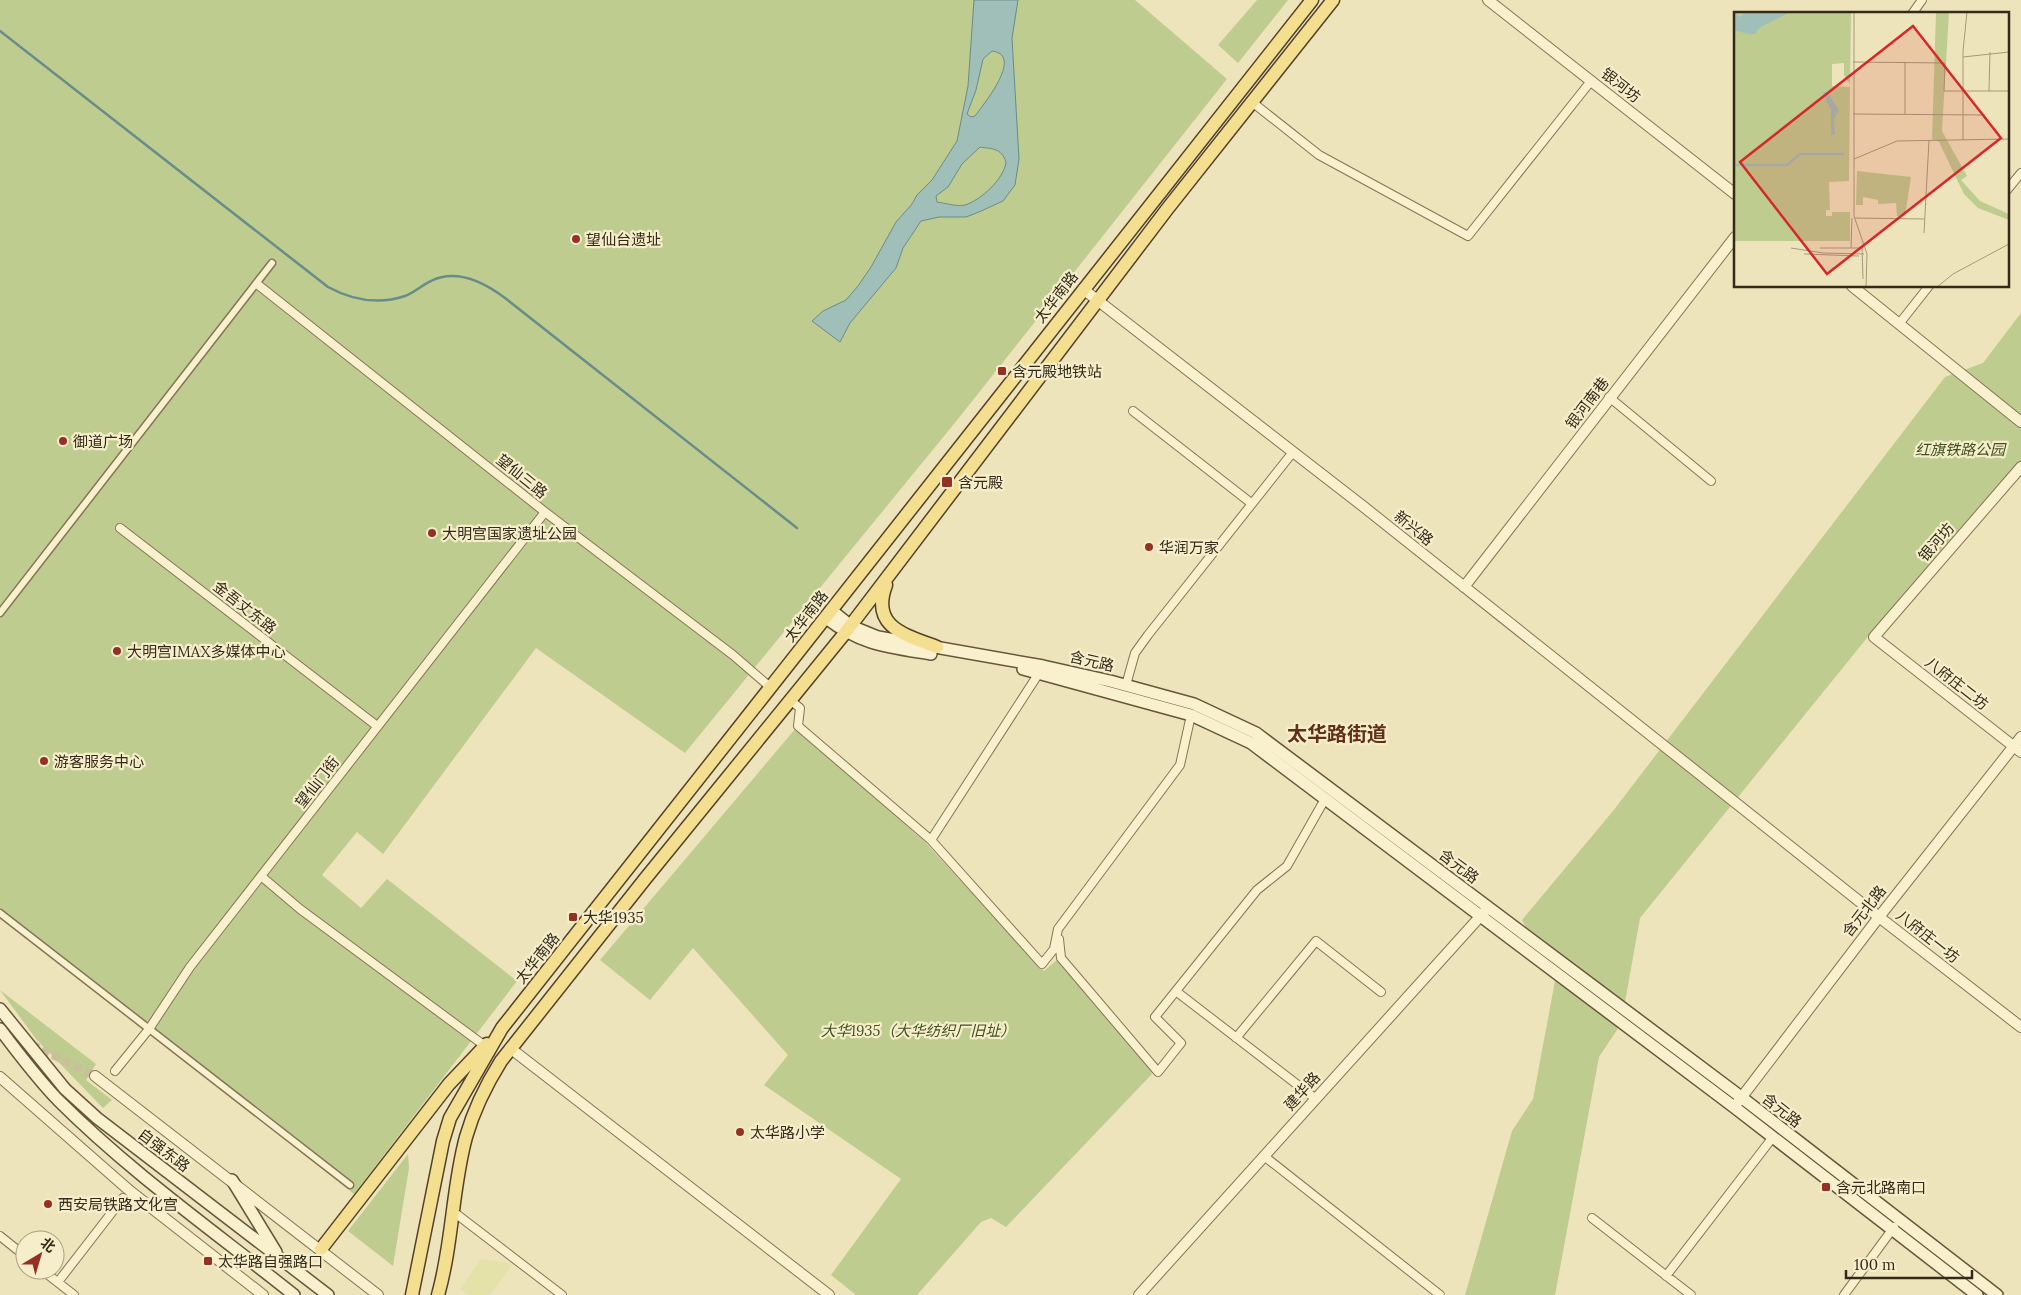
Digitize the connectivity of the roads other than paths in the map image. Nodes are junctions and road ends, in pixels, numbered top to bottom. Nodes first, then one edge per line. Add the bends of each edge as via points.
1 (1312, 0) edge
2 (1332, 0) edge
3 (1488, 0) edge
4 (1922, 0) edge
5 (1913, 12) edge
6 (1592, 82) junction
7 (1252, 102) junction
8 (2021, 173) edge
9 (2008, 189) edge
10 (1734, 193) edge
11 (1734, 238) edge
12 (272, 263) dead end
13 (257, 284) junction
14 (1854, 288) edge
15 (1927, 288) edge
16 (1083, 289) junction
17 (1099, 301) junction
18 (1899, 324) junction
19 (1610, 397) junction
20 (1133, 411) dead end
21 (2021, 422) edge
22 (1293, 452) junction
23 (2021, 467) edge
24 (1711, 481) dead end
25 (1251, 503) junction
26 (545, 512) junction
27 (120, 528) dead end
28 (890, 573) junction
29 (1464, 587) junction
30 (0, 613) edge
31 (829, 614) junction
32 (848, 630) junction
33 (1874, 637) joint
34 (937, 647) junction
35 (1039, 673) junction
36 (1126, 685) junction
37 (770, 688) junction
38 (790, 700) junction
39 (1191, 715) junction
40 (377, 726) junction
41 (2021, 737) edge
42 (2017, 749) edge
43 (1724, 794) joint
44 (1325, 798) junction
45 (931, 840) junction
46 (261, 876) junction
47 (1484, 912) junction
48 (0, 913) edge
49 (1879, 916) junction
50 (1058, 929) junction
51 (1177, 992) junction
52 (1382, 992) dead end
53 (0, 1009) edge
54 (2021, 1027) edge
55 (502, 1028) junction
56 (149, 1029) junction
57 (0, 1030) edge
58 (1236, 1038) junction
59 (485, 1046) junction
60 (510, 1048) junction
61 (115, 1071) dead end
62 (96, 1076) tunnel mouth
63 (0, 1077) edge
64 (1741, 1097) junction
65 (1316, 1099) junction
66 (1734, 1107) junction
67 (1773, 1137) junction
68 (1264, 1156) junction
69 (232, 1180) junction
70 (350, 1185) dead end
71 (123, 1198) dead end
72 (455, 1213) junction
73 (1592, 1218) dead end
74 (1900, 1220) junction
75 (1892, 1229) junction
76 (0, 1236) edge
77 (15, 1248) edge
78 (321, 1249) junction
79 (280, 1258) junction
80 (1666, 1276) junction
81 (55, 1280) edge
82 (58, 1282) junction
83 (74, 1295) edge
84 (263, 1295) edge
85 (294, 1295) edge
86 (328, 1295) edge
87 (378, 1295) edge
88 (412, 1295) edge
89 (438, 1295) edge
90 (562, 1295) edge
91 (829, 1295) edge
92 (1139, 1295) edge
93 (1440, 1295) edge
94 (1691, 1295) edge
95 (1844, 1295) edge
96 (1977, 1295) edge
97 (1997, 1295) edge

1 - 16 main road, 太华南路
2 - 7 main road
3 - 6 street, 银河坊
4 - 5 street
6 - 7 street via 1468,236 1318,154
6 - 10 street, 银河坊
7 - 17 main road
8 - 9 street
11 - 19 street, 银河南巷
12 - 13 street
13 - 26 street, 望仙三路
13 - 30 street
14 - 18 street
15 - 18 street
16 - 17 street, 新兴路
16 - 31 main road, 太华南路
17 - 22 street, 新兴路
17 - 28 main road
18 - 21 street
19 - 24 street
19 - 29 street, 银河南巷
20 - 25 street
22 - 25 street
22 - 29 street, 新兴路
23 - 33 street, 银河坊
25 - 36 street via 1135,653
26 - 37 street, 望仙三路 via 733,655
26 - 40 street, 望仙门街
27 - 40 street, 金吾丈东路
28 - 32 main road
28 - 34 main road via 881,601 882,612 888,622 904,634
29 - 43 street, 新兴路
31 - 32 main road, 含元路
31 - 37 main road, 太华南路
32 - 34 main road, 含元路
32 - 35 main road, 含元路 via 877,645
32 - 38 main road
33 - 42 street, 八府庄二坊
34 - 36 main road, 含元路
35 - 39 main road, 含元路
35 - 45 street
36 - 47 main road, 含元路 via 1194,704 1256,733
37 - 55 main road, 太华南路
38 - 45 street via 800,708 798,726
38 - 60 main road
39 - 44 main road, 含元路 via 1251,744
39 - 50 street via 1180,765
40 - 46 street, 望仙门街
41 - 42 street, 含元北路
42 - 49 street, 含元北路
43 - 49 street, 八府庄一坊
44 - 47 main road, 含元路
44 - 51 street via 1287,866 1256,890
45 - 50 street via 1042,964 1054,949
46 - 56 street, 望仙门街 via 190,967
46 - 59 street via 300,909
47 - 64 main road, 含元路
47 - 65 street, 建华路
47 - 66 main road, 含元路
48 - 56 street
49 - 54 street, 八府庄一坊
49 - 64 street, 含元北路
50 - 51 street via 1061,958 1158,1072 1181,1043 1154,1017
51 - 58 street
52 - 58 street via 1316,941
53 - 79 main road, 自强东路 via 65,1090
55 - 59 main road
55 - 88 main road, 太华南路 via 450,1118
56 - 61 street, 望仙门街
56 - 70 street
57 - 85 main road, 自强东路 via 57,1099 89,1130
58 - 65 street
59 - 78 main road via 449,1084
60 - 72 main road via 484,1088 472,1116 464,1146
60 - 91 street
62 - 69 street
63 - 84 street via 130,1191
64 - 66 street, 含元北路
64 - 74 main road, 含元路
65 - 68 street, 建华路
66 - 67 main road, 含元路
67 - 75 main road, 含元路
67 - 80 street
68 - 92 street, 建华路
68 - 93 street
69 - 78 street
69 - 79 main road
71 - 82 street
72 - 89 main road
72 - 90 street
73 - 80 street
74 - 75 street
74 - 97 main road, 含元路
75 - 95 street
75 - 96 main road, 含元路
76 - 77 street
78 - 87 street
79 - 86 main road, 自强东路
80 - 94 street
81 - 82 street
82 - 83 street

